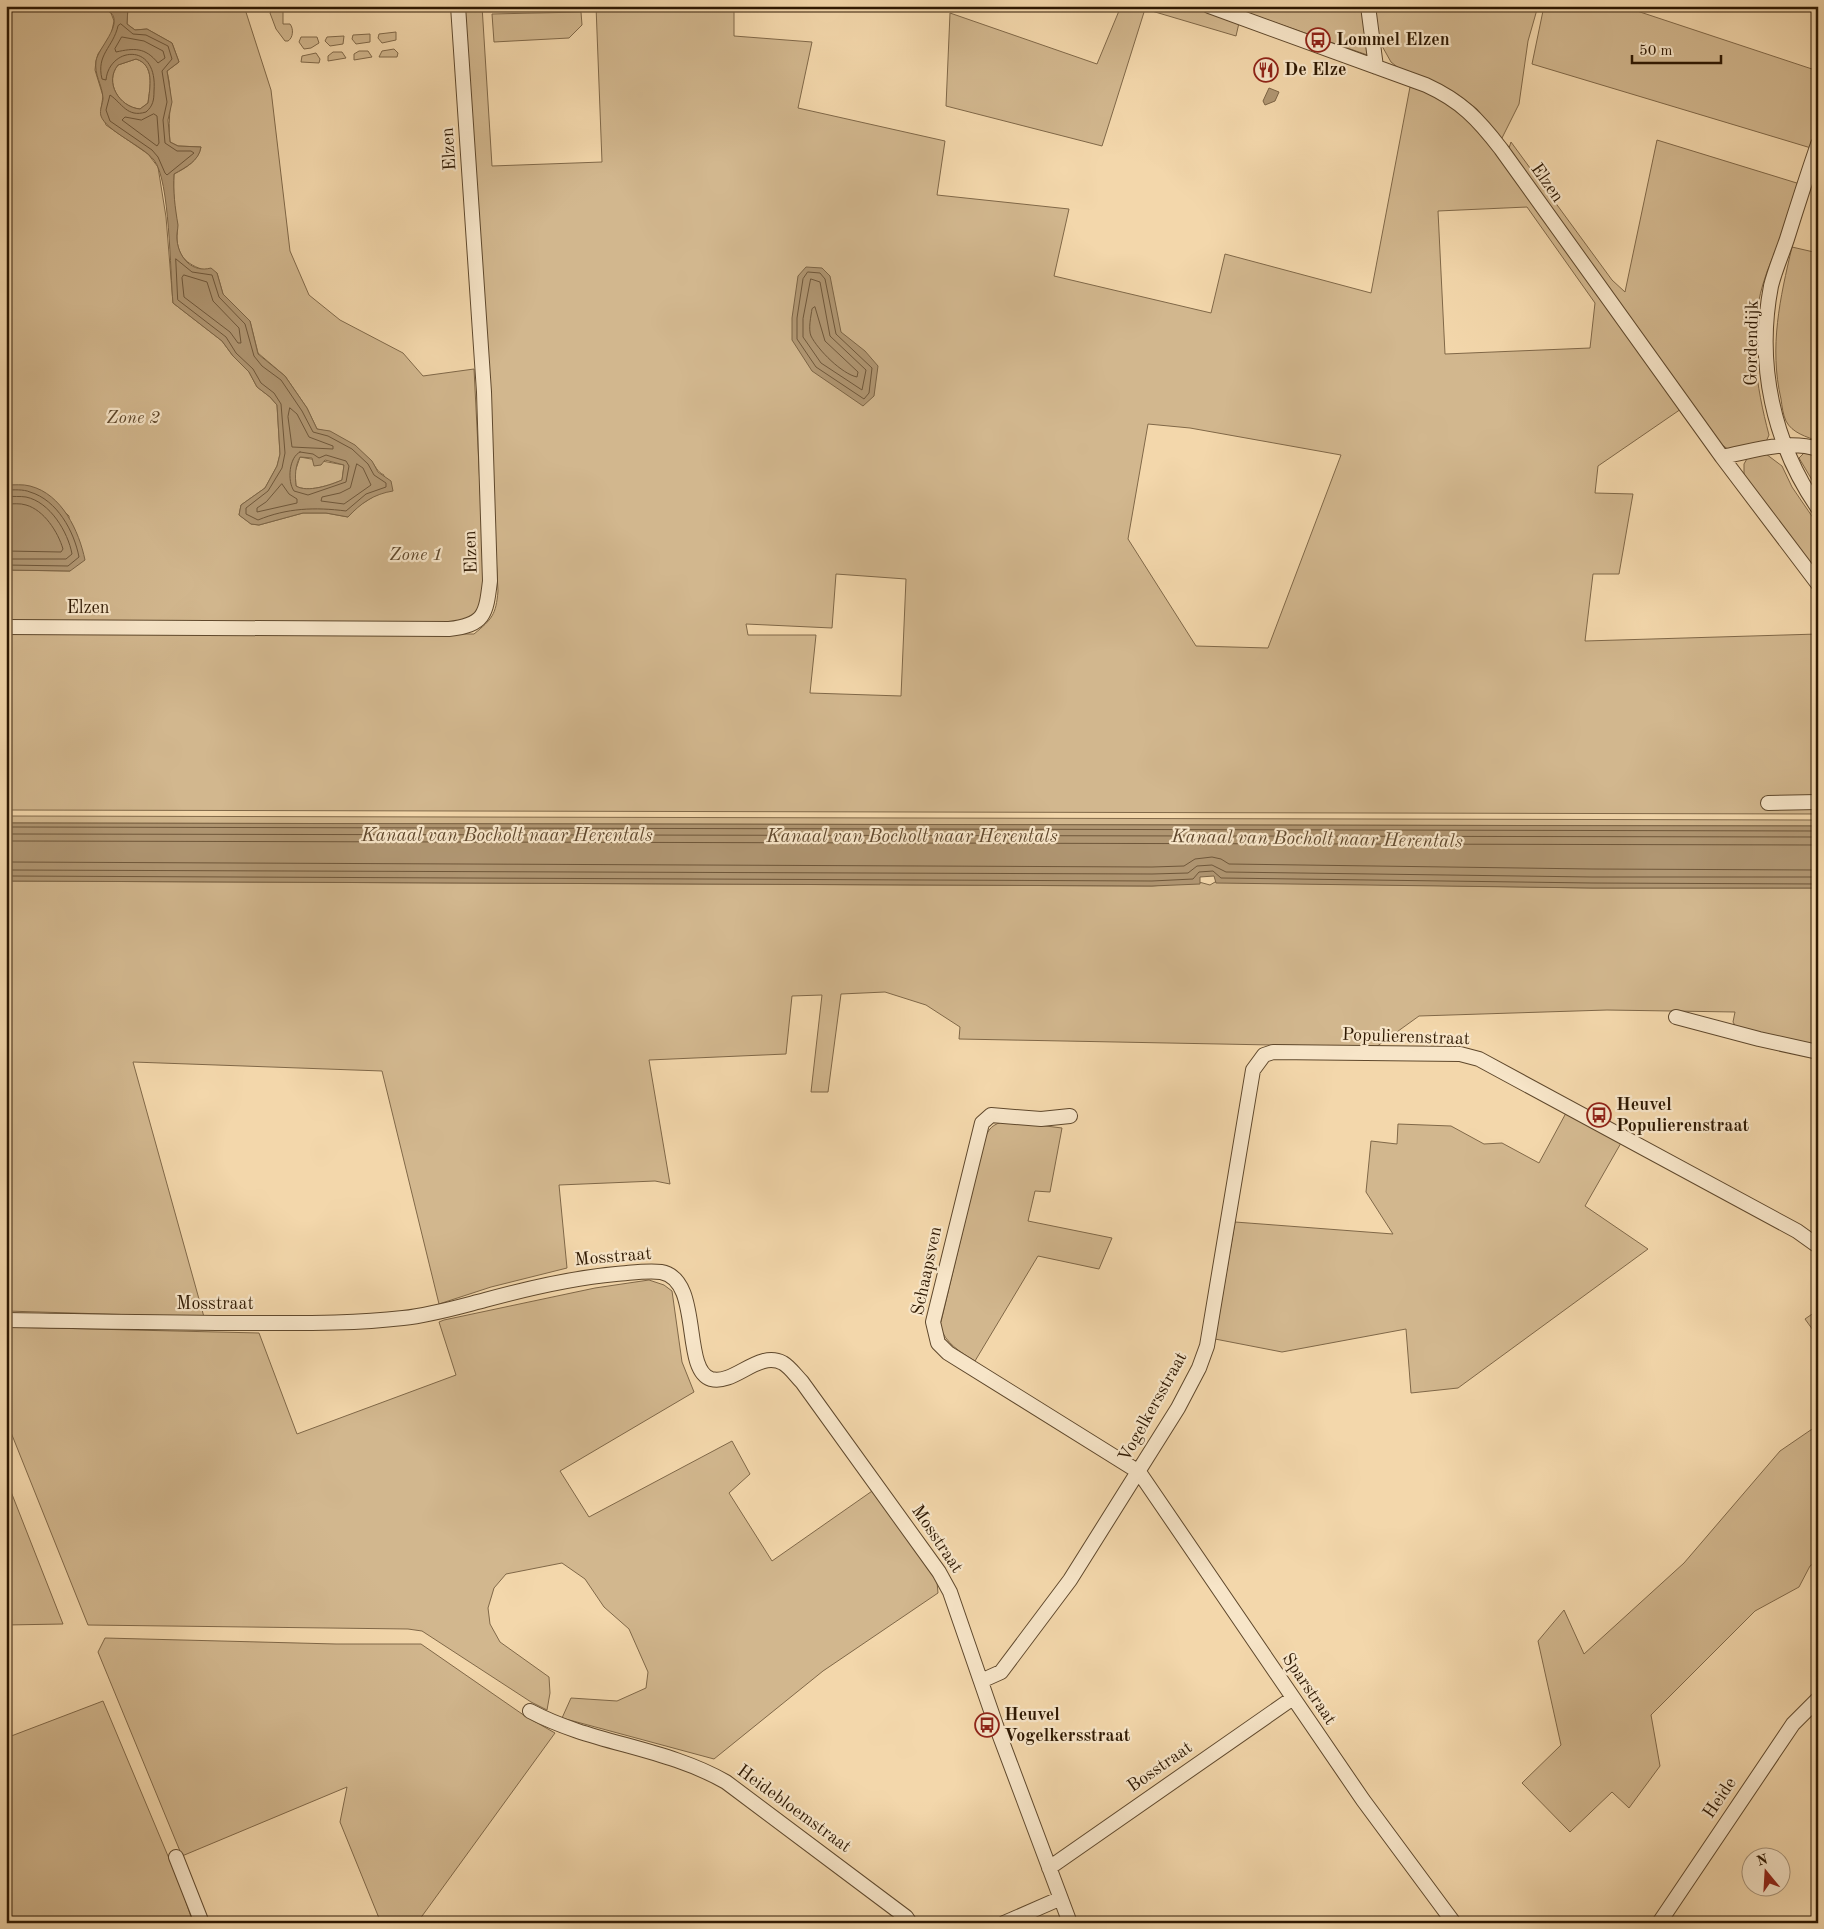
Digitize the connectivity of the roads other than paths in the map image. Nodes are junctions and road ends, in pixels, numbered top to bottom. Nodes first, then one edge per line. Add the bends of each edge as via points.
1 (458, 6) edge
2 (1209, 6) edge
3 (1368, 6) edge
4 (1376, 67) junction
5 (1818, 144) edge
6 (1783, 445) junction
7 (1818, 448) edge
8 (1722, 457) junction
9 (1818, 508) edge
10 (1818, 584) edge
11 (6, 627) edge
12 (1818, 802) edge
13 (1768, 803) dead end
14 (1676, 1017) dead end
15 (1273, 1052) joint
16 (1818, 1052) edge
17 (1070, 1116) dead end
18 (1818, 1246) edge
19 (6, 1320) edge
20 (1139, 1472) junction
21 (982, 1681) junction
22 (1293, 1698) junction
23 (1818, 1699) edge
24 (530, 1711) dead end
25 (176, 1857) dead end
26 (1049, 1868) junction
27 (1059, 1899) junction
28 (202, 1923) edge
29 (910, 1923) edge
30 (1004, 1923) edge
31 (1070, 1923) edge
32 (1454, 1923) edge
33 (1659, 1923) edge

1 - 11 street, Elzen via 484,392 490,581 485,612 479,622 449,629
2 - 4 street, Elzen
3 - 4 street
4 - 8 street, Elzen via 1439,91 1480,121
5 - 6 street, Gordendijk via 1772,285 1767,325 1768,389
6 - 7 street via 1803,444
6 - 8 street
6 - 9 street, Gordendijk via 1801,483
8 - 10 street, Elzen
12 - 13 street
14 - 16 street
15 - 18 street, Populierenstraat via 1460,1054 1479,1059
15 - 20 street, Vogelkersstraat via 1264,1055 1253,1070 1204,1354 1190,1387
17 - 20 street, Schaapsven via 1041,1119 991,1114 982,1123 934,1317 934,1329 938,1343 948,1353
19 - 21 street, Mosstraat via 254,1323 380,1320 426,1314 560,1281 662,1272 673,1277 682,1290 695,1353 704,1374 710,1378 722,1378 759,1363 773,1361 783,1363 802,1382 939,1572 950,1592
20 - 21 street, Vogelkersstraat via 1070,1580 1031,1633 1001,1672
20 - 22 street, Sparstraat
21 - 26 street, Mosstraat
22 - 26 street, Bosstraat
22 - 32 street, Sparstraat
23 - 33 street, Heide via 1793,1724
24 - 29 street, Heidebloemstraat via 566,1729 664,1756 720,1778 752,1798
25 - 28 street
26 - 27 street, Mosstraat
27 - 30 street
27 - 31 street, Mosstraat

